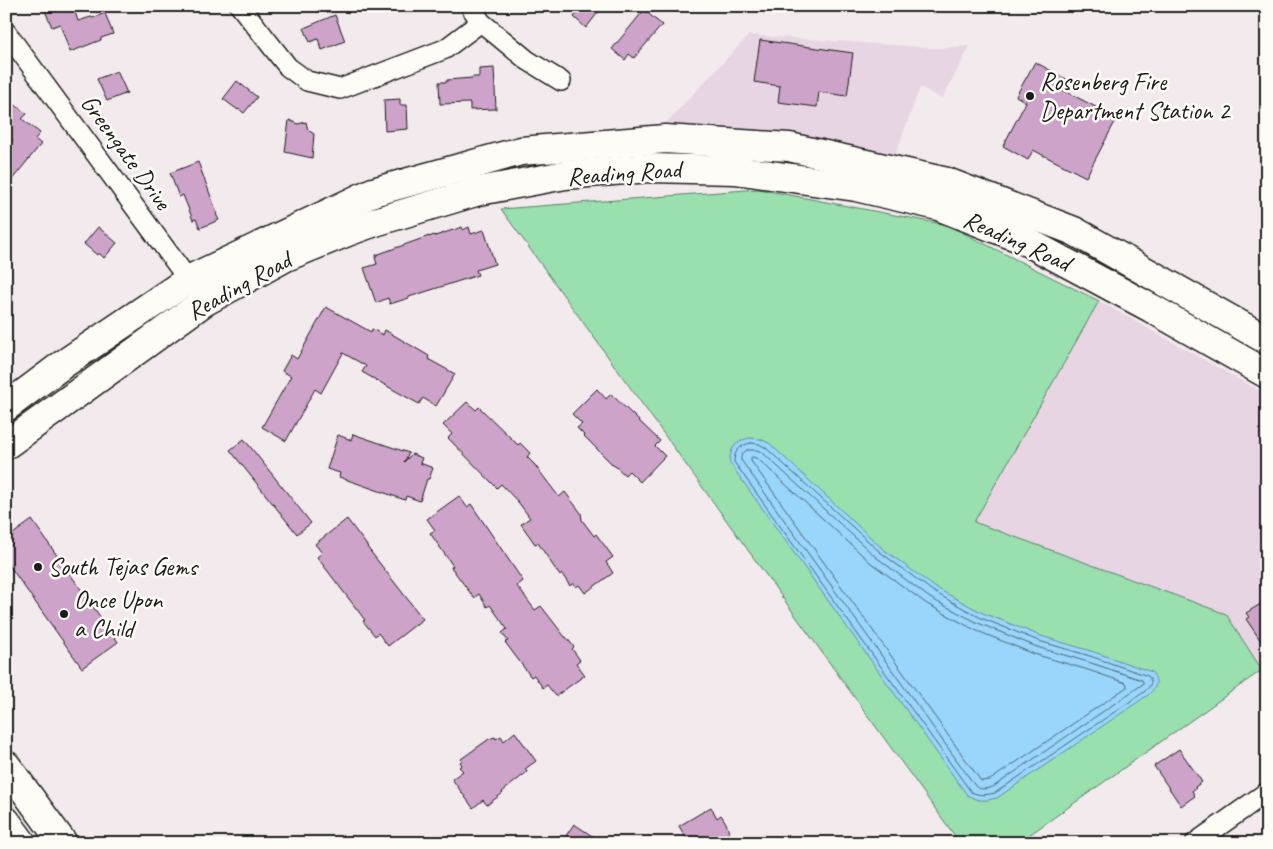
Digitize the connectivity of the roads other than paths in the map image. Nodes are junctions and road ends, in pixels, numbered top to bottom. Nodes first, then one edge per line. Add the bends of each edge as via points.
1 (240, 6) edge
2 (470, 6) edge
3 (481, 22) junction
4 (6, 32) edge
5 (561, 81) dead end
6 (188, 280) junction
7 (1165, 283) junction
8 (204, 302) junction
9 (1151, 308) junction
10 (1267, 340) edge
11 (1267, 374) edge
12 (6, 407) edge
13 (6, 445) edge
14 (6, 765) edge
15 (1267, 792) edge
16 (6, 821) edge
17 (1215, 837) edge
18 (22, 843) edge
19 (63, 843) edge
20 (1195, 843) edge

1 - 3 street via 288,68 307,81 340,89 444,49
2 - 3 street
3 - 5 street via 526,60
4 - 6 street, Greengate Drive
6 - 7 main road, Reading Road via 373,192 521,151 665,139 789,147 946,182 1074,231
6 - 8 street, Greengate Drive
6 - 12 main road, Reading Road
7 - 9 main road
7 - 10 main road, Reading Road
8 - 9 main road, Reading Road via 286,257 350,231 479,191 565,175 649,168 735,170 856,187 938,206 1022,239
8 - 13 main road, Reading Road
9 - 11 main road, Reading Road
14 - 19 main road
15 - 17 street
16 - 18 main road
17 - 20 street

